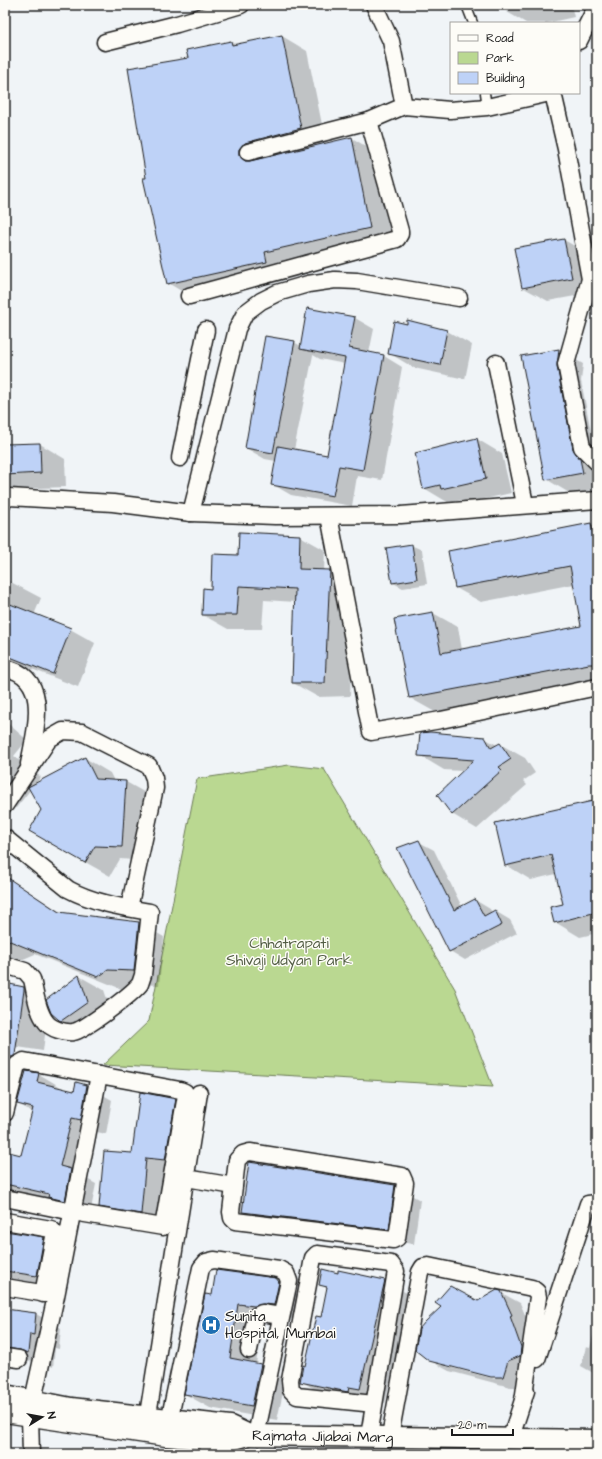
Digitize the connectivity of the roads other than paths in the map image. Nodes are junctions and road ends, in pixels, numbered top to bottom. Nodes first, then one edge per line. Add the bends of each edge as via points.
1 (241, 5) edge
2 (374, 5) edge
3 (466, 5) edge
4 (597, 5) edge
5 (473, 22) edge
6 (580, 38) edge
7 (105, 42) dead end
8 (541, 94) edge
9 (553, 94) edge
10 (486, 100) edge
11 (404, 106) junction
12 (369, 121) junction
13 (248, 152) dead end
14 (189, 296) dead end
15 (459, 298) dead end
16 (206, 330) dead end
17 (496, 363) dead end
18 (194, 392) junction
19 (220, 397) junction
20 (180, 458) dead end
21 (597, 462) edge
22 (5, 500) edge
23 (597, 500) edge
24 (525, 504) junction
25 (191, 513) junction
26 (329, 516) junction
27 (5, 668) edge
28 (597, 688) edge
29 (27, 771) junction
30 (5, 805) edge
31 (5, 838) edge
32 (129, 908) junction
33 (5, 965) edge
34 (99, 1076) junction
35 (200, 1093) dead end
36 (5, 1113) edge
37 (186, 1178) junction
38 (234, 1186) junction
39 (5, 1198) edge
40 (597, 1203) edge
41 (73, 1212) junction
42 (5, 1221) edge
43 (5, 1287) edge
44 (50, 1295) junction
45 (281, 1316) junction
46 (249, 1350) dead end
47 (5, 1395) edge
48 (523, 1401) junction
49 (374, 1404) junction
50 (32, 1408) junction
51 (5, 1412) edge
52 (146, 1424) junction
53 (168, 1427) junction
54 (252, 1435) junction
55 (369, 1436) junction
56 (390, 1436) junction
57 (510, 1437) junction
58 (597, 1440) edge
59 (208, 1446) edge
60 (31, 1454) edge

1 - 7 street
2 - 11 street via 391,41
3 - 5 lane
4 - 6 street
8 - 10 street
9 - 21 street via 590,280 566,364 582,447
10 - 11 street via 450,110
11 - 12 street
12 - 13 street
12 - 14 street via 400,231 396,239
15 - 19 street via 357,281 335,280 308,284 277,293 245,313 237,329
16 - 18 street
17 - 24 street
18 - 19 street
18 - 20 street
19 - 25 street
22 - 25 street via 10,497 113,503
23 - 24 street
24 - 26 street via 401,515
25 - 26 street
26 - 28 street via 371,732
27 - 29 street via 22,673 35,691 36,711
29 - 30 street
29 - 32 street via 49,739 63,731 82,732 149,766 155,788
31 - 32 street via 68,889 103,904
32 - 33 street via 150,912 142,980 132,991 77,1031 57,1030 46,1023 29,974
34 - 36 street via 21,1062 17,1065
34 - 41 street
34 - 41 street via 185,1092 165,1224 159,1228
35 - 37 street
37 - 38 street
37 - 52 street
38 - 38 street via 237,1160 242,1154 250,1152 399,1174 404,1177 405,1183 399,1234 392,1240 239,1223 232,1218 231,1212
39 - 41 street
40 - 48 street via 588,1204
41 - 44 street
42 - 44 street via 51,1229 54,1232
43 - 44 street
44 - 50 street
45 - 46 street via 256,1316
45 - 53 street via 289,1281 283,1270 214,1260 203,1265
45 - 54 street
47 - 50 street, Rajmata Jijabai Marg
48 - 56 street via 537,1292 532,1288 423,1267
48 - 57 street
49 - 49 street via 396,1275 395,1268 391,1264 317,1254 313,1258 290,1380 291,1390 297,1396
49 - 55 street
50 - 51 street
50 - 52 street, Rajmata Jijabai Marg via 71,1408
50 - 60 street
52 - 53 street, Rajmata Jijabai Marg
53 - 54 street, Rajmata Jijabai Marg via 230,1426
53 - 59 street
54 - 55 street, Rajmata Jijabai Marg
54 - 59 street
55 - 56 street, Rajmata Jijabai Marg
56 - 57 street, Rajmata Jijabai Marg
57 - 58 street, Rajmata Jijabai Marg

